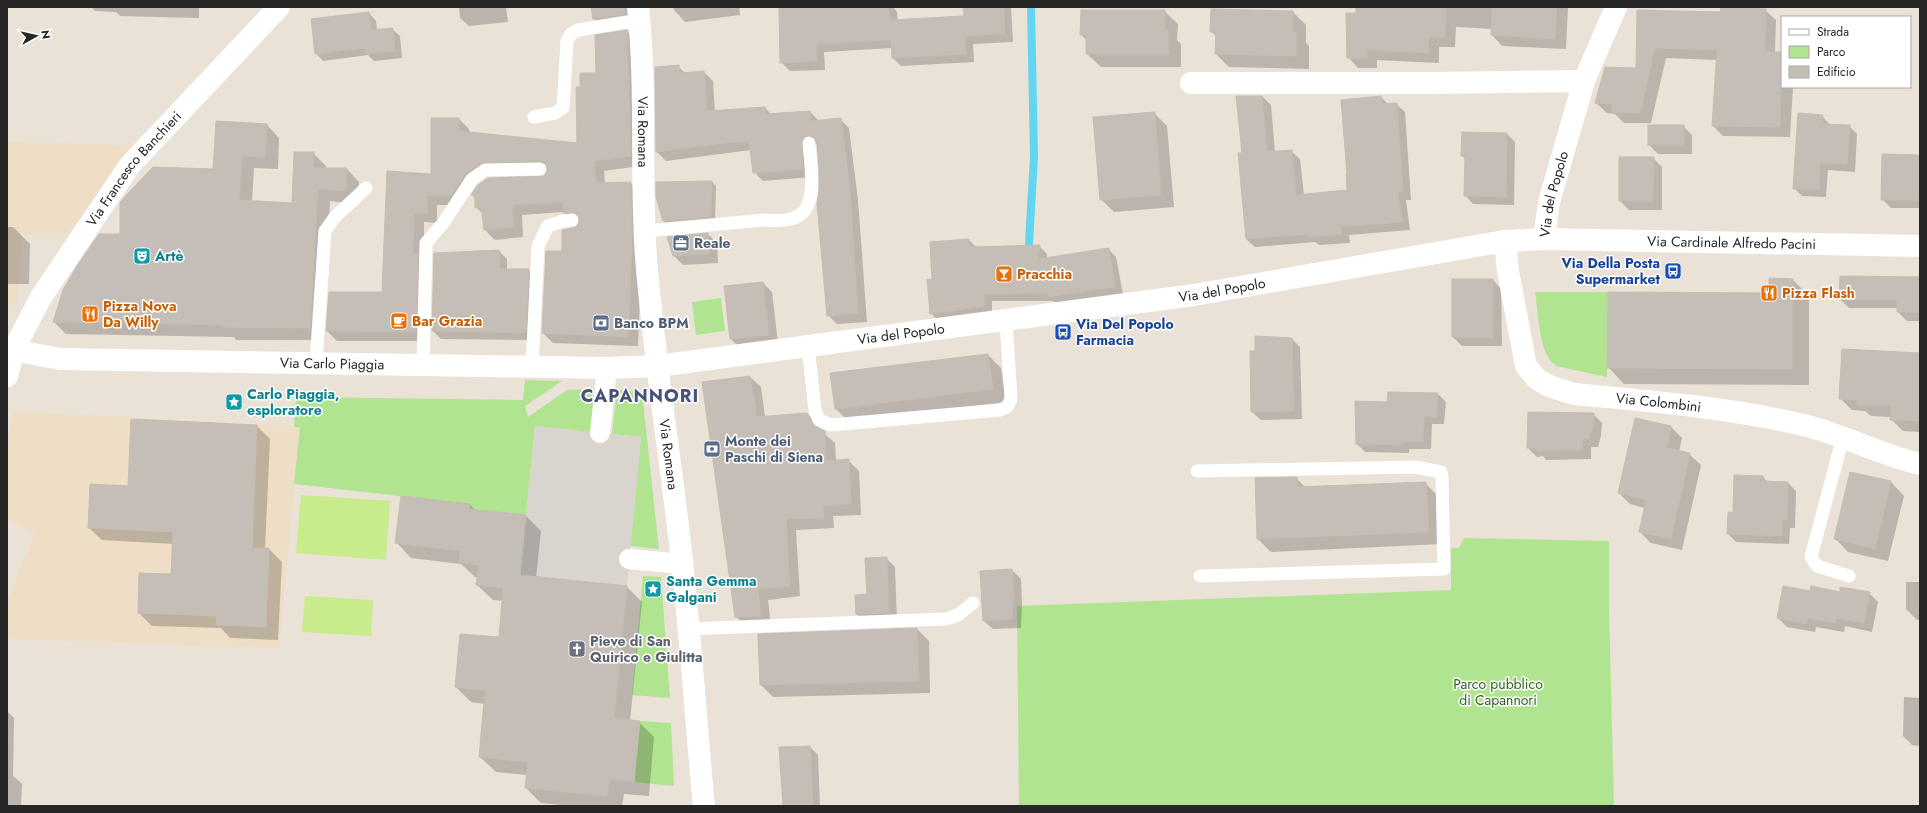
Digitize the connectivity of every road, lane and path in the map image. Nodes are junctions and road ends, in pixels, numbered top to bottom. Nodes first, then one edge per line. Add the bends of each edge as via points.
1 (279, 7) edge
2 (1616, 7) edge
3 (639, 14) edge
4 (1584, 81) junction
5 (1191, 83) dead end
6 (534, 117) dead end
7 (809, 143) dead end
8 (540, 169) dead end
9 (366, 188) dead end
10 (572, 220) dead end
11 (645, 231) junction
12 (1544, 239) junction
13 (1505, 241) junction
14 (1920, 246) edge
15 (1006, 321) junction
16 (808, 346) junction
17 (10, 349) edge
18 (316, 363) junction
19 (423, 365) junction
20 (657, 366) junction
21 (532, 367) junction
22 (607, 368) junction
23 (7, 376) edge
24 (600, 433) dead end
25 (1843, 436) junction
26 (1920, 464) edge
27 (1197, 471) dead end
28 (629, 559) dead end
29 (682, 564) junction
30 (1200, 576) dead end
31 (1849, 576) dead end
32 (973, 603) dead end
33 (688, 629) junction
34 (704, 806) edge

1 - 17 street, Via Francesco Banchieri via 130,165 41,297
2 - 4 street, Via del Popolo
3 - 6 lane via 571,34 567,41 563,108 555,113
3 - 11 street, Via Romana
4 - 5 street via 1429,84
4 - 12 street, Via del Popolo via 1549,202
7 - 11 lane via 810,201 801,215 782,221 765,220
8 - 19 lane via 485,170 472,179 444,222 426,243
9 - 18 lane via 335,217 325,231
10 - 21 lane via 548,226 538,246
11 - 20 street, Via Romana
12 - 13 street, Via del Popolo
12 - 14 street, Via Cardinale Alfredo Pacini
13 - 15 street, Via del Popolo via 1248,287
13 - 25 street, Via Colombini via 1508,271 1526,366 1537,379 1549,386 1574,394 1737,412 1801,424
15 - 16 street, Via del Popolo
15 - 16 lane via 1011,399 1006,407 1000,410 831,425 819,420 815,410
16 - 20 street, Via del Popolo
17 - 18 street, Via Carlo Piaggia via 60,359
17 - 23 street, Via Francesco Banchieri
18 - 19 street, Via Carlo Piaggia
19 - 21 street, Via Carlo Piaggia
20 - 22 street, Via Carlo Piaggia
20 - 29 street, Via Romana
21 - 22 street, Via Carlo Piaggia
22 - 24 street
25 - 26 street, Via Colombini via 1900,460
25 - 31 lane via 1811,557 1817,566
27 - 30 lane via 1415,467 1441,472 1442,477 1444,569
28 - 29 street
29 - 33 street, Via Romana
32 - 33 lane via 958,615 946,619
33 - 34 street, Via Romana

